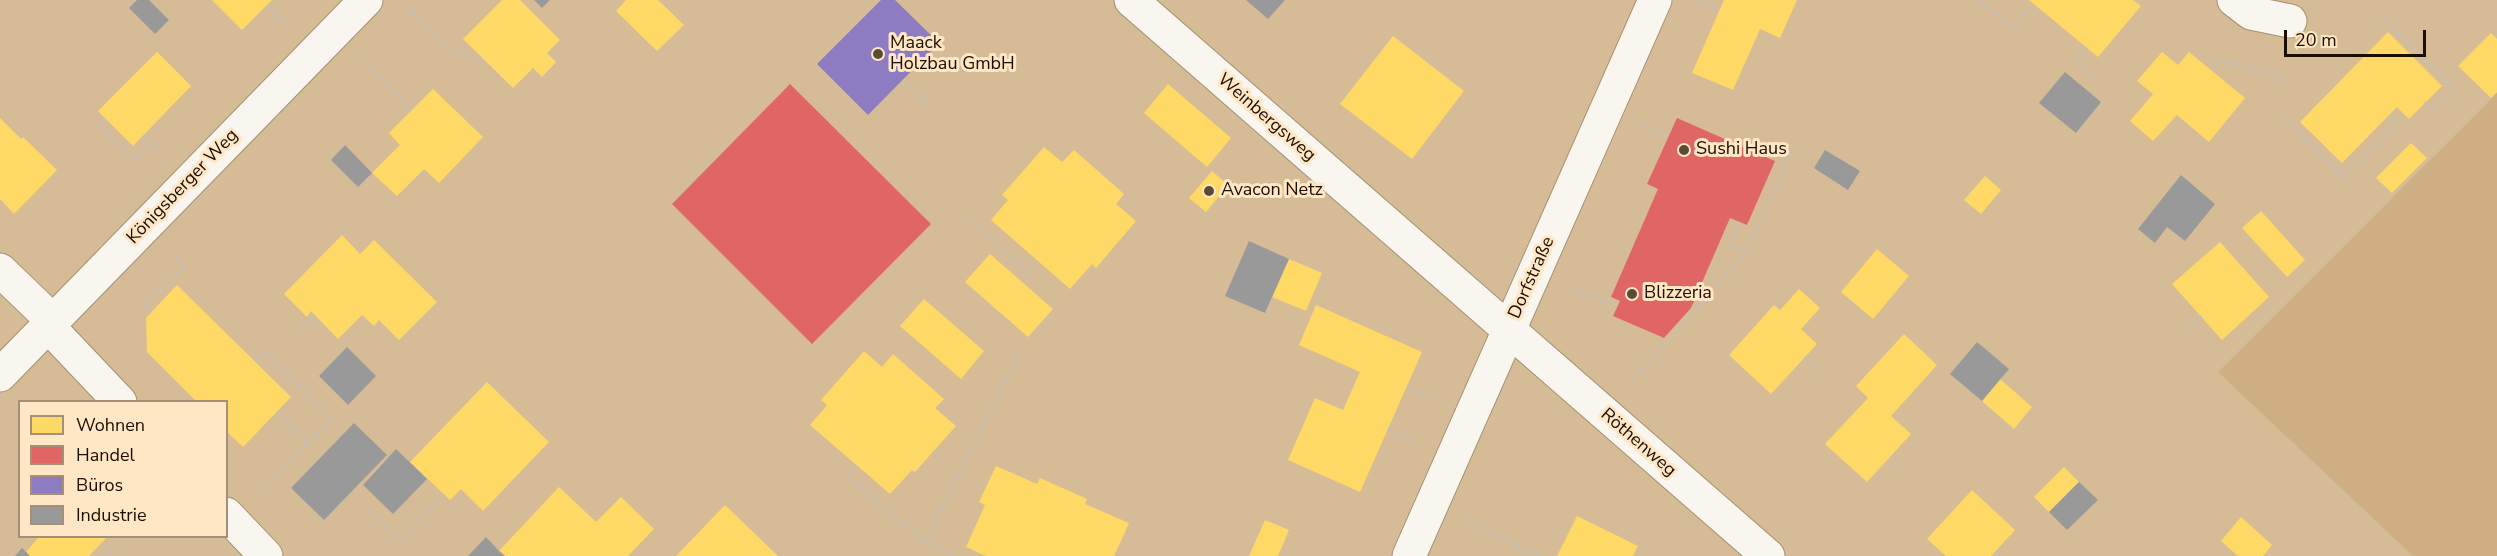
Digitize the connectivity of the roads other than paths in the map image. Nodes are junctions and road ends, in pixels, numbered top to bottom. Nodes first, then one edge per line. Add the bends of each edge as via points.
1 (366, 0) edge
2 (1131, 0) edge
3 (1655, 0) edge
4 (2234, 0) edge
5 (2290, 21) dead end
6 (0, 270) edge
7 (51, 323) junction
8 (1509, 330) junction
9 (0, 375) edge
10 (118, 400) edge
11 (228, 516) edge
12 (266, 556) edge
13 (1408, 556) edge
14 (1768, 556) edge

1 - 7 street, Königsberger Weg
2 - 8 street, Weinbergsweg
3 - 8 street, Dorfstraße
4 - 5 street via 2251,13
6 - 7 street
7 - 9 street, Königsberger Weg
7 - 10 street
8 - 13 street, Dorfstraße
8 - 14 street, Röthenweg
11 - 12 street

